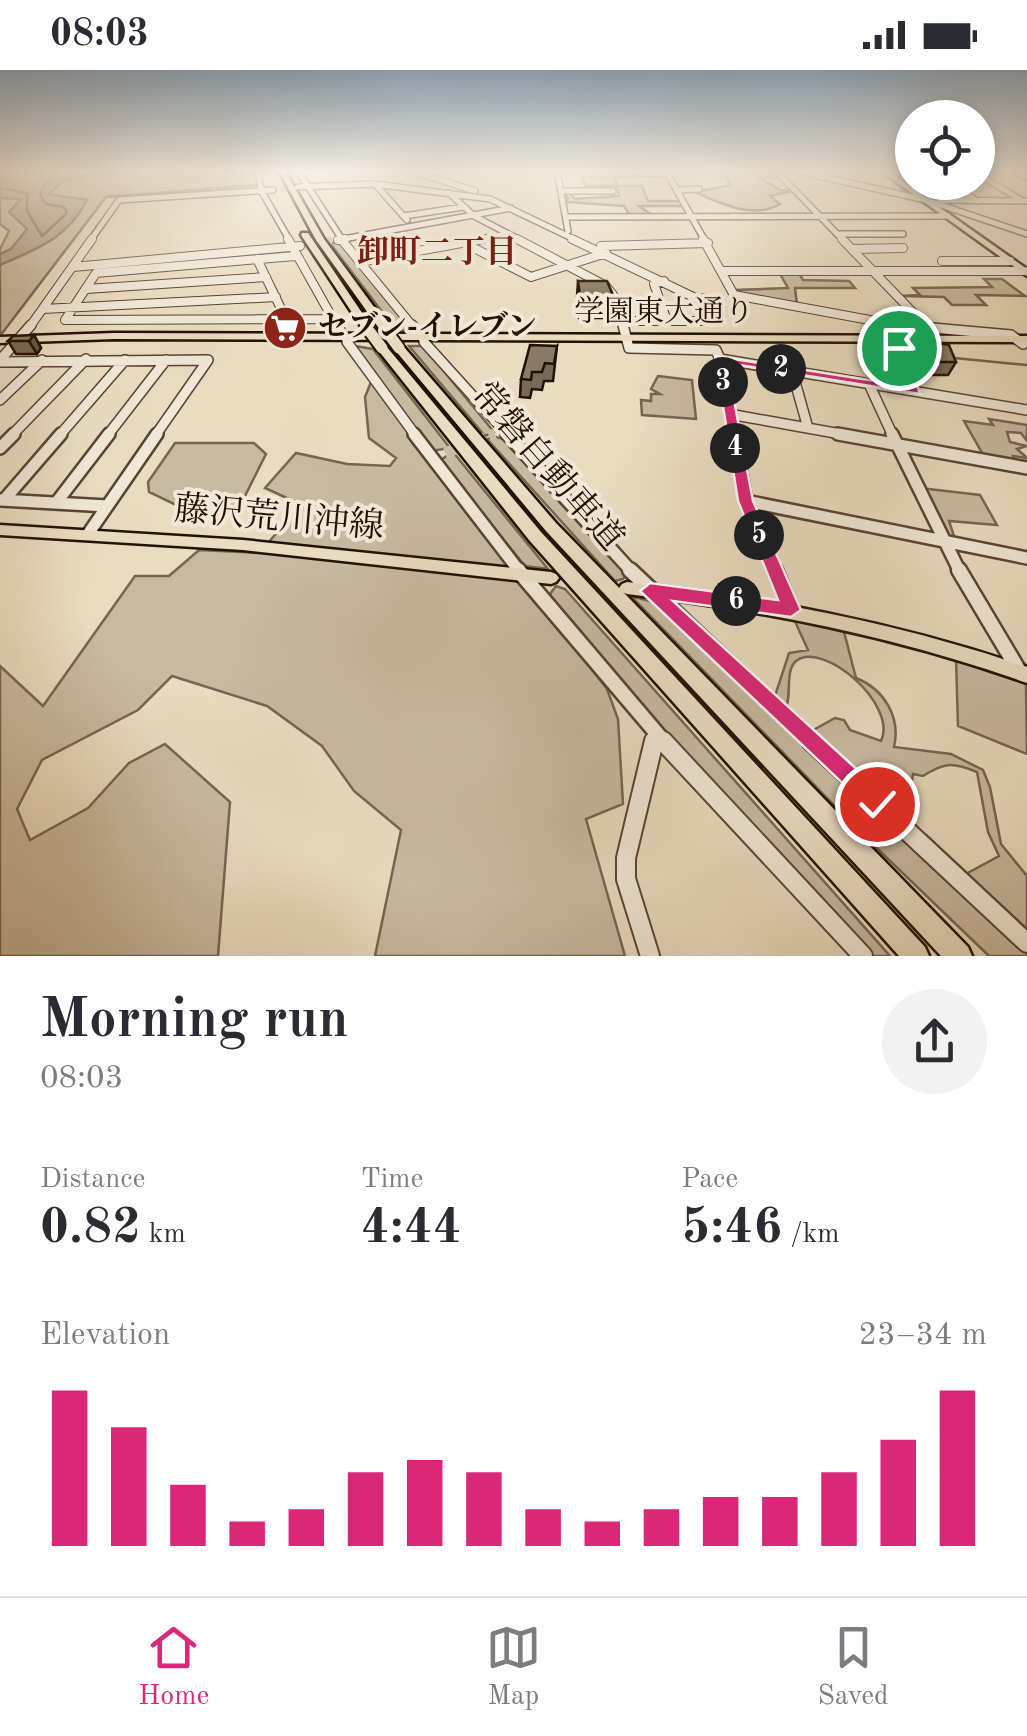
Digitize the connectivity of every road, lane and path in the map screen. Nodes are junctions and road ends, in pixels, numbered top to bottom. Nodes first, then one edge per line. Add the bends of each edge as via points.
1 (112, 212) edge
2 (273, 212) edge
3 (292, 212) edge
4 (305, 212) edge
5 (320, 212) edge
6 (401, 212) edge
7 (426, 212) edge
8 (470, 212) edge
9 (490, 212) edge
10 (520, 212) edge
11 (528, 212) edge
12 (565, 212) edge
13 (691, 212) edge
14 (816, 212) edge
15 (943, 212) edge
16 (963, 212) edge
17 (404, 216) junction
18 (474, 216) junction
19 (948, 216) junction
20 (566, 217) junction
21 (694, 217) junction
22 (820, 217) junction
23 (413, 227) junction
24 (568, 231) junction
25 (508, 234) junction
26 (837, 234) junction
27 (903, 234) dead end
28 (1027, 234) edge
29 (338, 240) junction
30 (462, 242) junction
31 (708, 243) junction
32 (300, 246) tunnel mouth
33 (903, 248) dead end
34 (852, 249) junction
35 (603, 250) junction
36 (293, 252) junction
37 (258, 259) junction
38 (942, 261) dead end
39 (1010, 261) junction
40 (359, 262) junction
41 (570, 266) junction
42 (72, 267) junction
43 (873, 271) junction
44 (722, 272) junction
45 (1025, 272) edge
46 (266, 277) junction
47 (664, 280) junction
48 (86, 289) junction
49 (276, 297) junction
50 (706, 302) junction
51 (75, 306) junction
52 (42, 309) junction
53 (286, 319) junction
54 (332, 320) junction
55 (622, 321) junction
56 (667, 321) junction
57 (924, 323) junction
58 (990, 324) dead end
59 (931, 331) junction
60 (345, 339) junction
61 (423, 339) junction
62 (384, 340) junction
63 (627, 340) junction
64 (19, 341) junction
65 (0, 342) edge
66 (894, 342) junction
67 (1023, 342) edge
68 (720, 358) junction
69 (42, 360) junction
70 (86, 360) junction
71 (125, 360) junction
72 (166, 360) junction
73 (0, 361) edge
74 (792, 371) junction
75 (869, 384) junction
76 (915, 391) junction
77 (0, 400) edge
78 (1027, 410) edge
79 (729, 414) junction
80 (808, 428) junction
81 (897, 444) junction
82 (0, 448) edge
83 (1027, 468) edge
84 (2, 500) edge
85 (746, 501) junction
86 (56, 503) junction
87 (107, 506) junction
88 (0, 530) edge
89 (88, 534) junction
90 (941, 540) junction
91 (1027, 558) edge
92 (526, 575) junction
93 (551, 578) dead end
94 (627, 588) dead end
95 (650, 591) junction
96 (791, 610) junction
97 (1023, 673) edge
98 (656, 732) junction
99 (859, 854) junction
100 (1027, 942) edge
101 (650, 956) edge
102 (864, 956) edge
103 (916, 956) edge
104 (960, 956) edge
105 (969, 956) edge

1 - 42 street
2 - 36 street
3 - 62 highway, 常磐自動車道
4 - 62 highway, 常磐自動車道
5 - 29 street
6 - 17 street
7 - 17 street
8 - 18 street
9 - 18 street
10 - 35 street
11 - 24 street
12 - 20 street
13 - 21 street
14 - 22 street
15 - 19 highway
16 - 28 street
17 - 23 street
18 - 23 street
18 - 25 street
19 - 22 street
19 - 39 highway
20 - 21 street
20 - 24 street
21 - 22 street
21 - 31 street
22 - 26 street
23 - 29 street
24 - 35 street
25 - 30 street
25 - 41 street
26 - 27 street
26 - 34 street
29 - 40 street
30 - 40 street
30 - 41 street via 531,277
31 - 35 street
31 - 44 street
32 - 36 street
33 - 34 street
34 - 43 street
35 - 41 street
35 - 47 street
35 - 50 street
36 - 37 street
36 - 42 street
36 - 54 street
37 - 46 street
37 - 48 street via 96,274
38 - 39 street
39 - 45 highway
40 - 61 street
41 - 55 street via 612,292
42 - 52 street
43 - 44 street
43 - 45 street
43 - 57 street
44 - 59 street via 734,295
46 - 48 street
46 - 49 street
47 - 50 street
47 - 56 street via 654,284
48 - 51 street
49 - 51 street
49 - 53 street
50 - 56 street via 709,321
51 - 52 street
51 - 53 street via 65,320
52 - 64 street
53 - 54 street
54 - 60 street
55 - 56 street
55 - 63 street
57 - 58 street
57 - 59 street
59 - 67 street via 988,332
60 - 61 main road, 学園東大通り
60 - 64 main road, 学園東大通り
60 - 92 street
61 - 63 main road, 学園東大通り
61 - 95 street via 499,433
62 - 99 highway, 常磐自動車道
62 - 103 highway, 常磐自動車道 via 593,602
63 - 66 main road, 学園東大通り
63 - 68 street via 632,349 716,350
64 - 65 main road, 学園東大通り
64 - 73 street
66 - 67 main road, 学園東大通り
66 - 76 street
68 - 74 street
68 - 79 street
69 - 70 street
69 - 73 street
69 - 77 street
70 - 71 street
70 - 82 street
71 - 72 street
71 - 84 street
72 - 86 street
72 - 87 street via 208,360
74 - 75 street
74 - 80 street
75 - 76 street
75 - 81 street
76 - 78 street
79 - 80 street
79 - 85 street
80 - 81 street
81 - 83 street
81 - 90 street
84 - 86 street
85 - 90 street
85 - 96 street
86 - 87 street
87 - 89 street
88 - 89 main road, 藤沢荒川沖線
89 - 92 main road, 藤沢荒川沖線
90 - 91 street
90 - 97 street
92 - 93 main road, 藤沢荒川沖線
92 - 98 street
94 - 95 main road
95 - 96 main road
95 - 100 street
96 - 97 main road via 894,631
98 - 101 street via 626,858
98 - 102 street
99 - 104 highway, 常磐自動車道
99 - 105 highway

